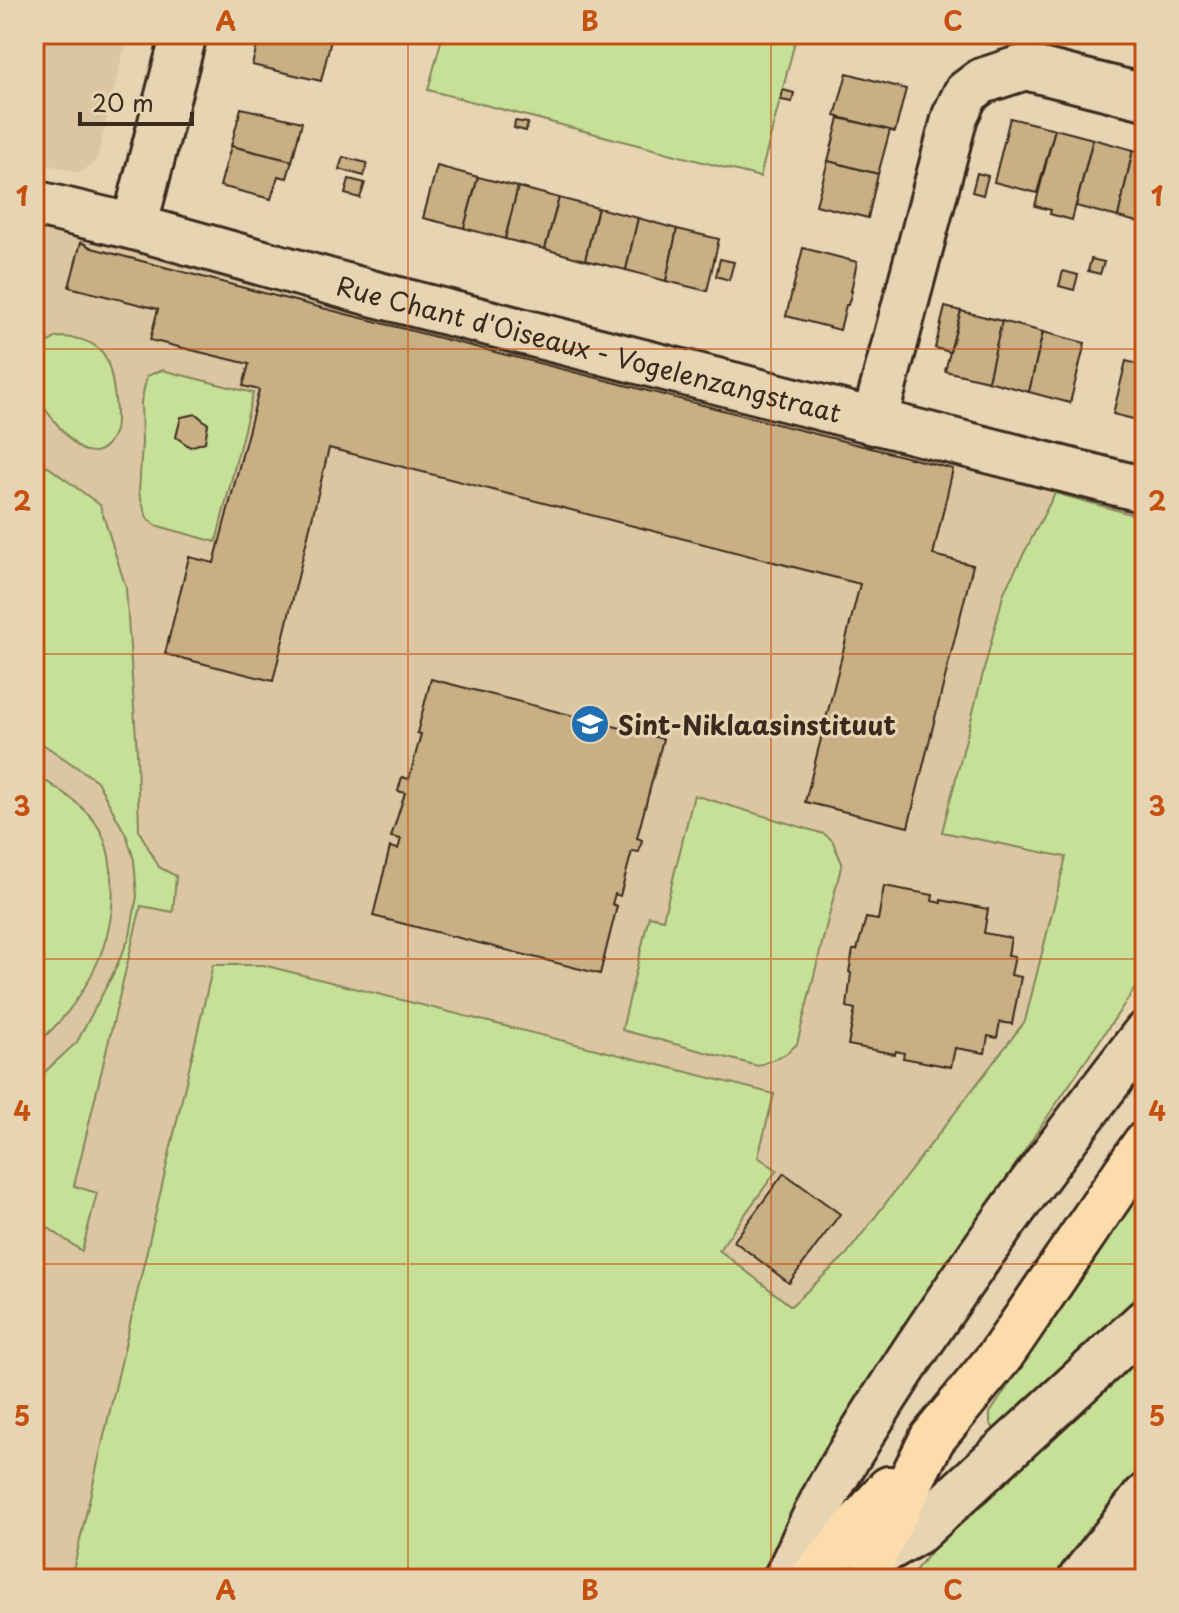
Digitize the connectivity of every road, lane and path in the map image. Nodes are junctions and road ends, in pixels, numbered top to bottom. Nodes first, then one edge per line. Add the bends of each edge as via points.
1 (184, 34) edge
2 (1145, 97) edge
3 (34, 203) edge
4 (134, 227) junction
5 (874, 422) junction
6 (1145, 490) edge
7 (1145, 1034) edge
8 (1145, 1144) edge
9 (1145, 1322) edge
10 (932, 1439) junction
11 (1138, 1506) edge
12 (873, 1557) joint
13 (786, 1579) edge
14 (812, 1579) edge
15 (1081, 1579) edge
16 (1136, 1579) edge

1 - 4 street
2 - 5 street via 1025,67 982,81 966,93 955,116
3 - 4 street, Rue Chant d'Oiseaux - Vogelenzangstraat
4 - 5 street, Rue Chant d'Oiseaux - Vogelenzangstraat
5 - 6 street, Rue Chant d'Oiseaux - Vogelenzangstraat
7 - 13 street via 923,1337 833,1483
8 - 10 highway via 1001,1355
9 - 12 street via 918,1531
10 - 12 highway
10 - 14 highway
11 - 15 street
11 - 16 street via 1132,1546

